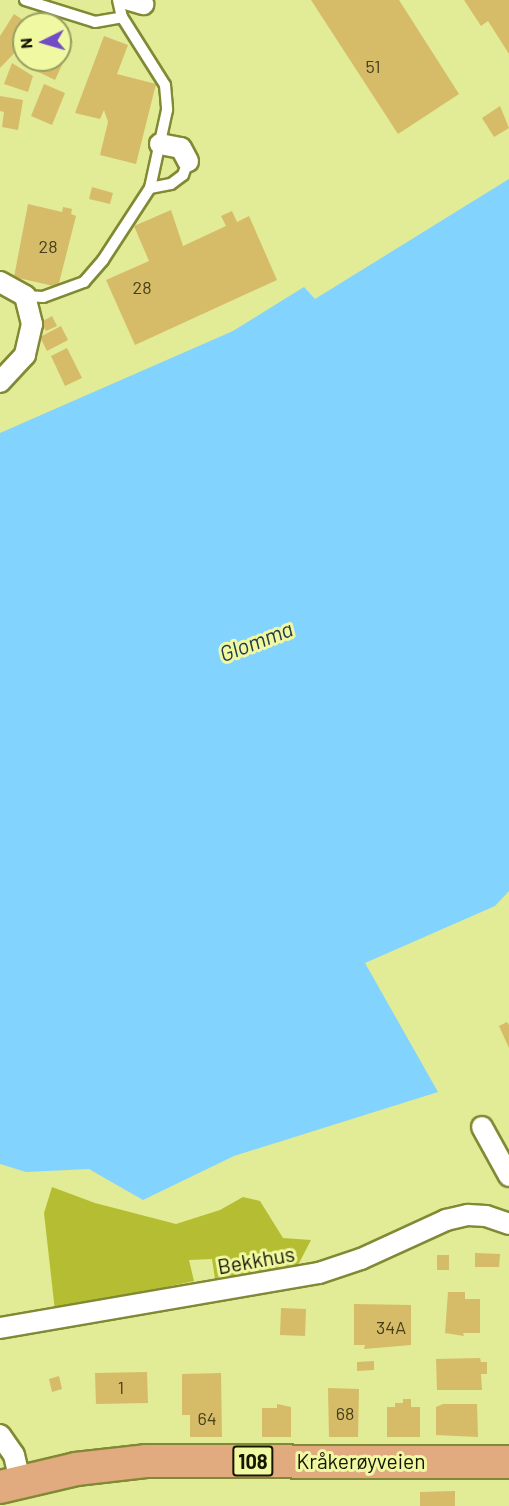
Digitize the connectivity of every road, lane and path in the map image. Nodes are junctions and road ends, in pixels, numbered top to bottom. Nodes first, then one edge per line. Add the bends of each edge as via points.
1 (25, 0) edge
2 (118, 0) edge
3 (132, 7) edge
4 (160, 144) junction
5 (188, 161) joint
6 (150, 188) junction
7 (0, 282) edge
8 (25, 296) junction
9 (0, 382) edge
10 (482, 1127) dead end
11 (509, 1176) edge
12 (509, 1224) edge
13 (0, 1328) edge
14 (0, 1435) edge
15 (509, 1462) edge
16 (10, 1483) edge

1 - 3 lane via 95,22
2 - 3 lane
3 - 4 lane via 165,85 167,110
4 - 5 street via 181,148
4 - 6 lane
5 - 6 lane via 183,175 171,184
6 - 8 lane via 84,282 43,297
7 - 8 street
8 - 9 street via 32,324 25,355
10 - 11 street
12 - 13 street, Bekkhus via 468,1215 446,1220 362,1259 319,1274
14 - 16 street via 14,1455
15 - 16 main road, Kråkerøyveien / 108 via 146,1461

